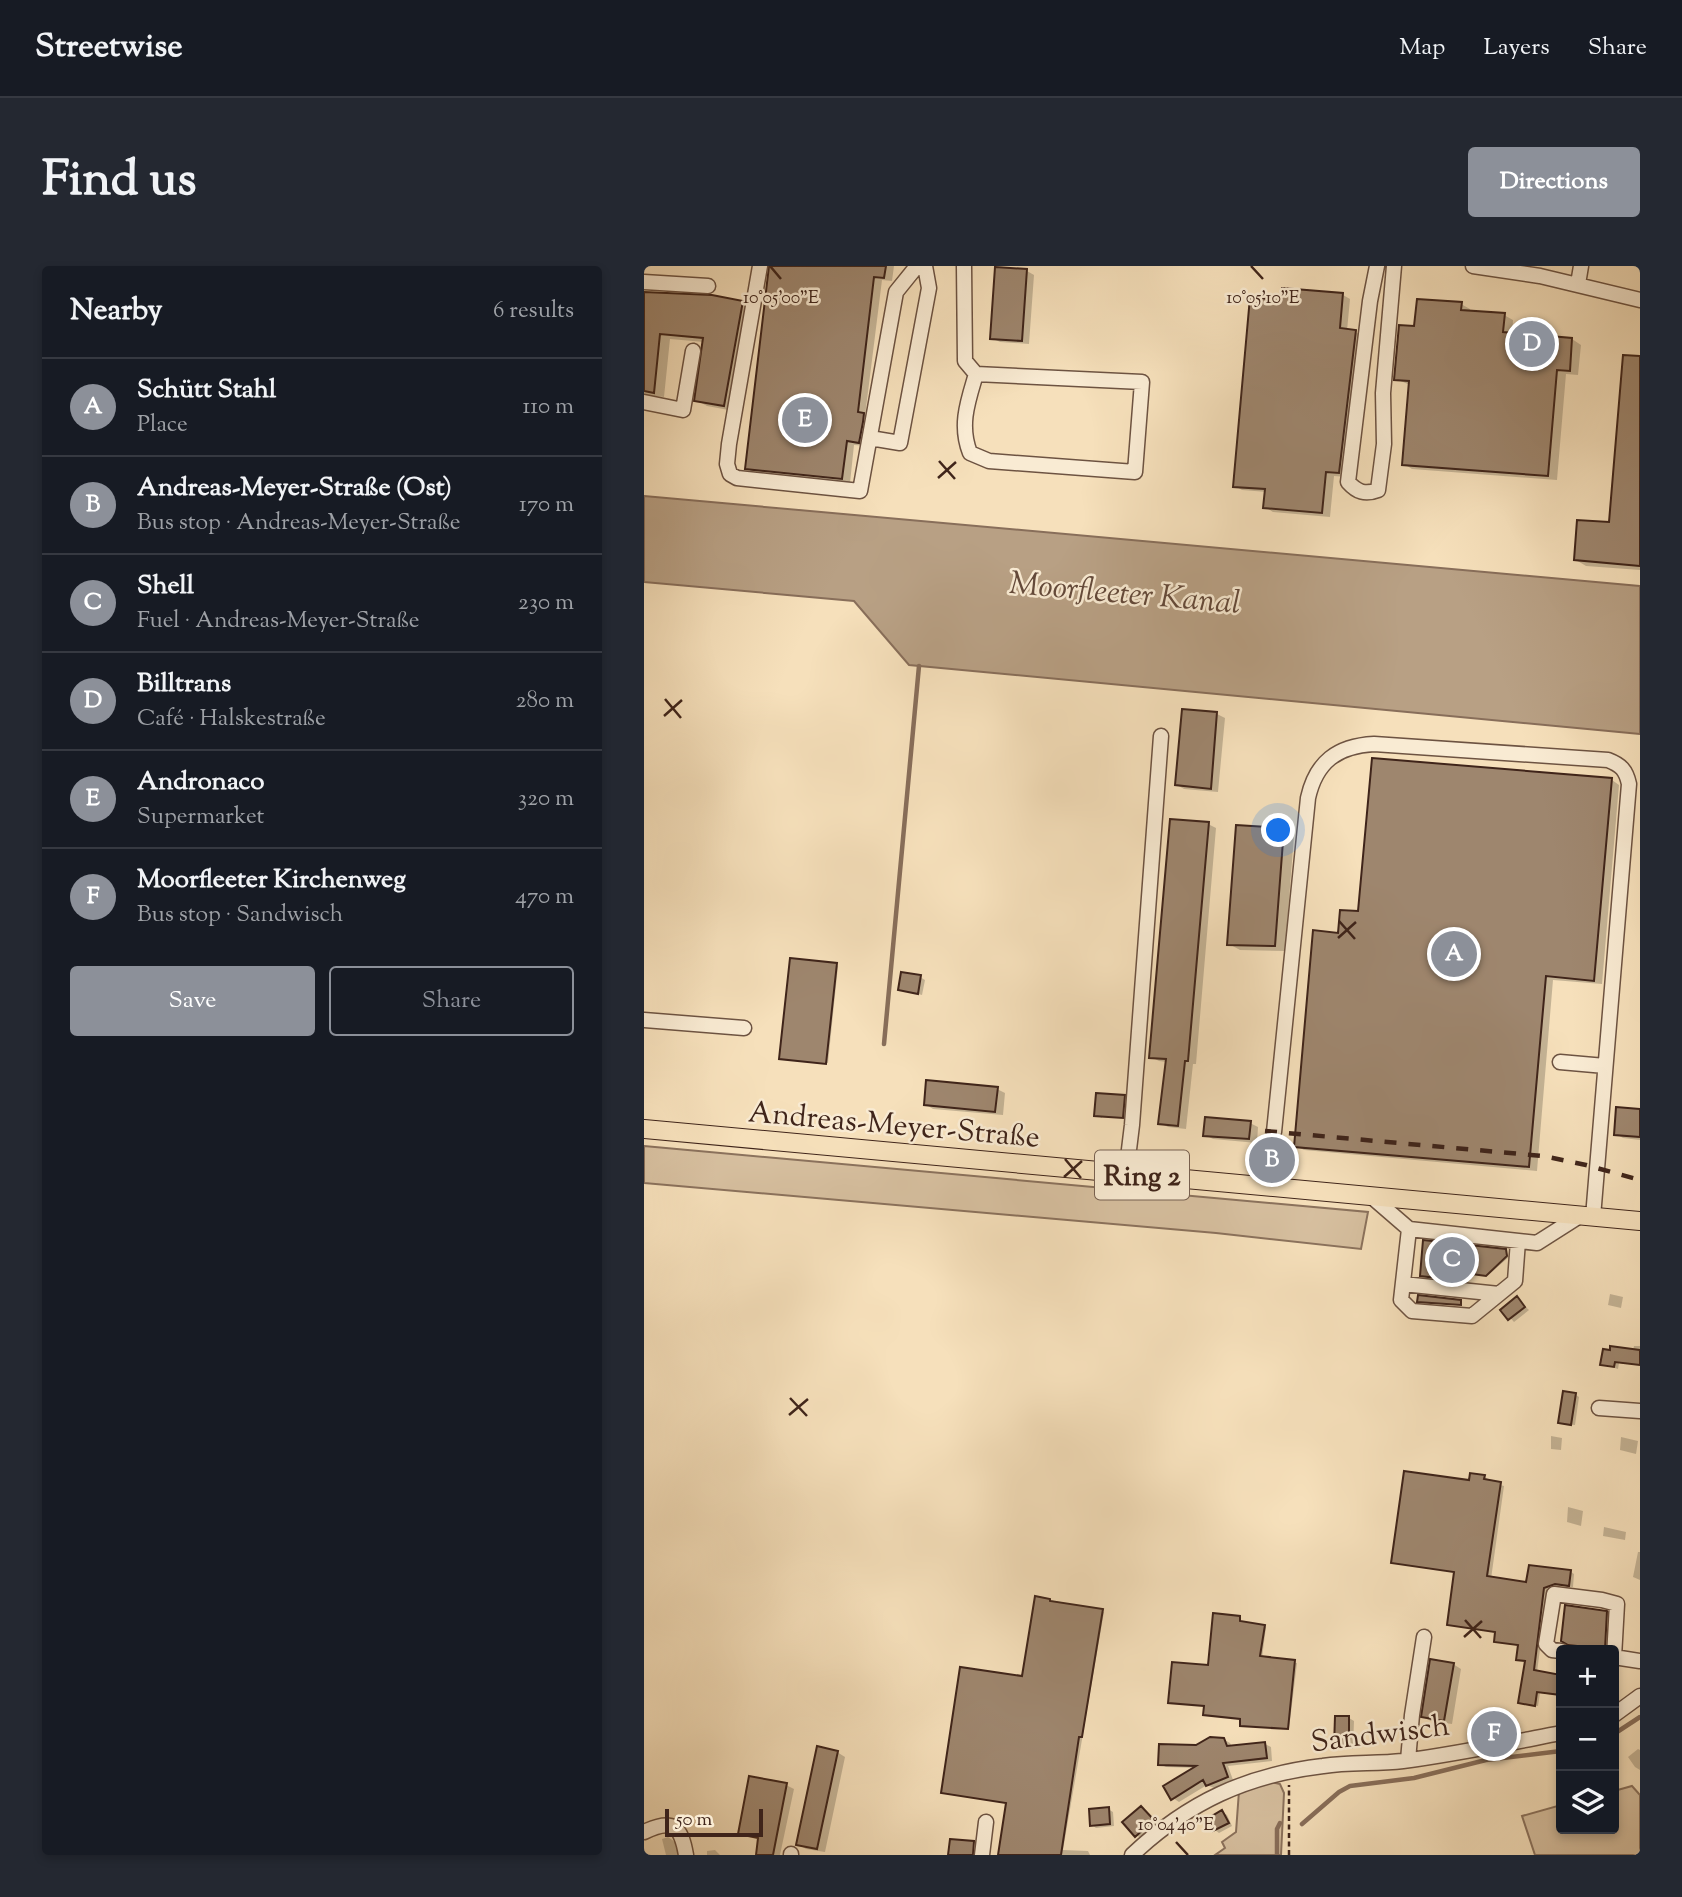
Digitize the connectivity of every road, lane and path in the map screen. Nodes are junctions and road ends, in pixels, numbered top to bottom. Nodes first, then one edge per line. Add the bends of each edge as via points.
1 (760, 266) edge
2 (918, 266) edge
3 (925, 266) edge
4 (964, 266) edge
5 (1377, 266) edge
6 (1394, 266) edge
7 (1473, 266) edge
8 (1581, 266) edge
9 (644, 282) edge
10 (1578, 284) junction
11 (708, 286) dead end
12 (1640, 300) edge
13 (693, 351) dead end
14 (976, 374) junction
15 (644, 402) edge
16 (870, 438) junction
17 (1161, 736) dead end
18 (644, 1020) edge
19 (744, 1028) dead end
20 (1560, 1062) dead end
21 (1605, 1066) junction
22 (644, 1129) edge
23 (1275, 1132) dead end
24 (1126, 1174) junction
25 (1372, 1197) junction
26 (1587, 1216) junction
27 (1640, 1221) edge
28 (1409, 1229) junction
29 (1518, 1241) junction
30 (1403, 1284) junction
31 (1499, 1294) junction
32 (1599, 1408) dead end
33 (1640, 1411) edge
34 (1424, 1637) dead end
35 (1615, 1645) edge
36 (1556, 1650) edge
37 (1619, 1658) edge
38 (1640, 1661) edge
39 (1640, 1696) edge
40 (1619, 1711) edge
41 (1556, 1734) edge
42 (1408, 1760) junction
43 (1287, 1771) junction
44 (986, 1822) dead end
45 (644, 1832) edge
46 (686, 1855) edge
47 (982, 1855) edge
48 (1132, 1855) edge
49 (1289, 1855) edge

1 - 16 street via 729,444 730,474 860,491
2 - 16 street via 896,292
3 - 16 street via 929,288 900,443
4 - 14 street via 965,361
5 - 6 street via 1348,482 1369,494 1378,490 1384,444 1383,393
7 - 10 street
8 - 10 street
9 - 11 street
10 - 12 street
13 - 15 street via 683,410
14 - 14 street via 1142,382 1135,472 989,461 970,453 964,438 964,414
17 - 24 street
18 - 19 street
20 - 21 street
21 - 23 street via 1629,784 1623,767 1608,760 1359,744 1330,757 1312,783 1308,798
21 - 26 street
22 - 24 main road, Andreas-Meyer-Straße / Ring 2
24 - 25 main road, Andreas-Meyer-Straße / Ring 2
25 - 26 main road, Andreas-Meyer-Straße / Ring 2
25 - 28 street
26 - 27 main road, Andreas-Meyer-Straße / Ring 2
26 - 29 street via 1537,1243
28 - 29 street
28 - 30 street
29 - 31 street via 1515,1281
30 - 31 street
30 - 31 street via 1401,1300 1412,1311 1472,1316
32 - 33 street
34 - 42 street
35 - 36 street via 1617,1604 1554,1594 1546,1644
37 - 38 street
39 - 40 street
41 - 42 street, Sandwisch
42 - 43 street, Sandwisch
43 - 48 street, Sandwisch via 1220,1792 1172,1822
43 - 49 path, Sandwisch
44 - 47 street
45 - 46 street via 665,1824 675,1826 683,1836

